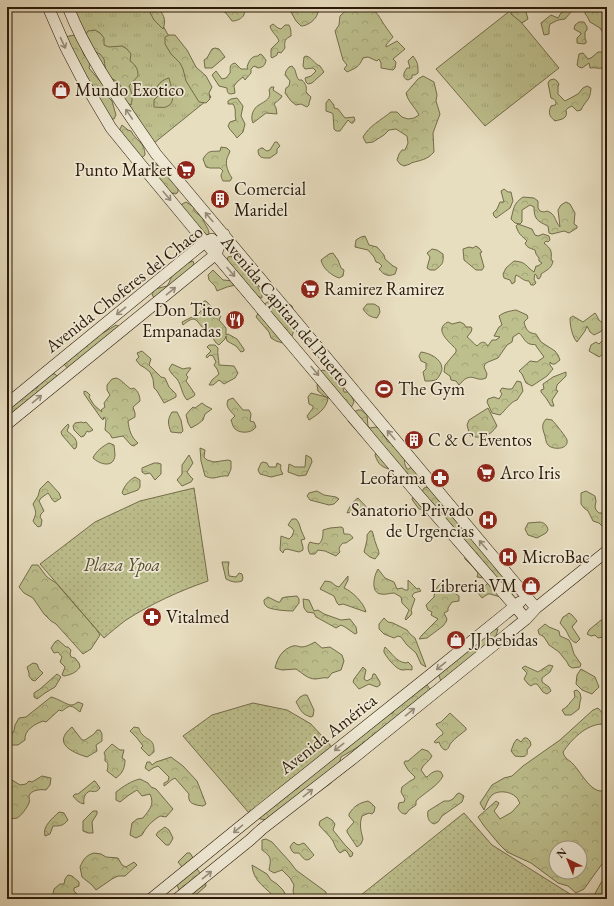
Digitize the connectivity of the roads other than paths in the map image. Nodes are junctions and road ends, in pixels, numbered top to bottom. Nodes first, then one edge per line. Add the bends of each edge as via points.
1 (48, 7) edge
2 (68, 7) edge
3 (224, 234) junction
4 (205, 242) junction
5 (216, 254) junction
6 (7, 404) edge
7 (7, 424) edge
8 (607, 551) edge
9 (526, 597) junction
10 (515, 606) junction
11 (536, 608) junction
12 (526, 619) junction
13 (151, 899) edge
14 (177, 899) edge

1 -> 4 street, Avenida Capitan del Puerto via 82,79 112,128
3 -> 2 street, Avenida Capitan del Puerto via 156,154 106,80 75,25
3 - 4 street, Avenida Choferes del Chaco
3 - 5 street, Avenida Choferes del Chaco
9 -> 3 street, Avenida Capitan del Puerto
4 - 5 street, Avenida Capitan del Puerto
4 -> 6 street, Avenida Choferes del Chaco
7 -> 5 street, Avenida Choferes del Chaco
5 -> 10 street, Avenida Capitan del Puerto
8 - 11 street, Avenida América
9 - 10 street, Avenida América
9 - 11 street, Avenida Capitan del Puerto
10 - 12 street, Avenida Capitan del Puerto
10 -> 13 street, Avenida América
11 - 12 street, Avenida América
14 -> 12 street, Avenida América

